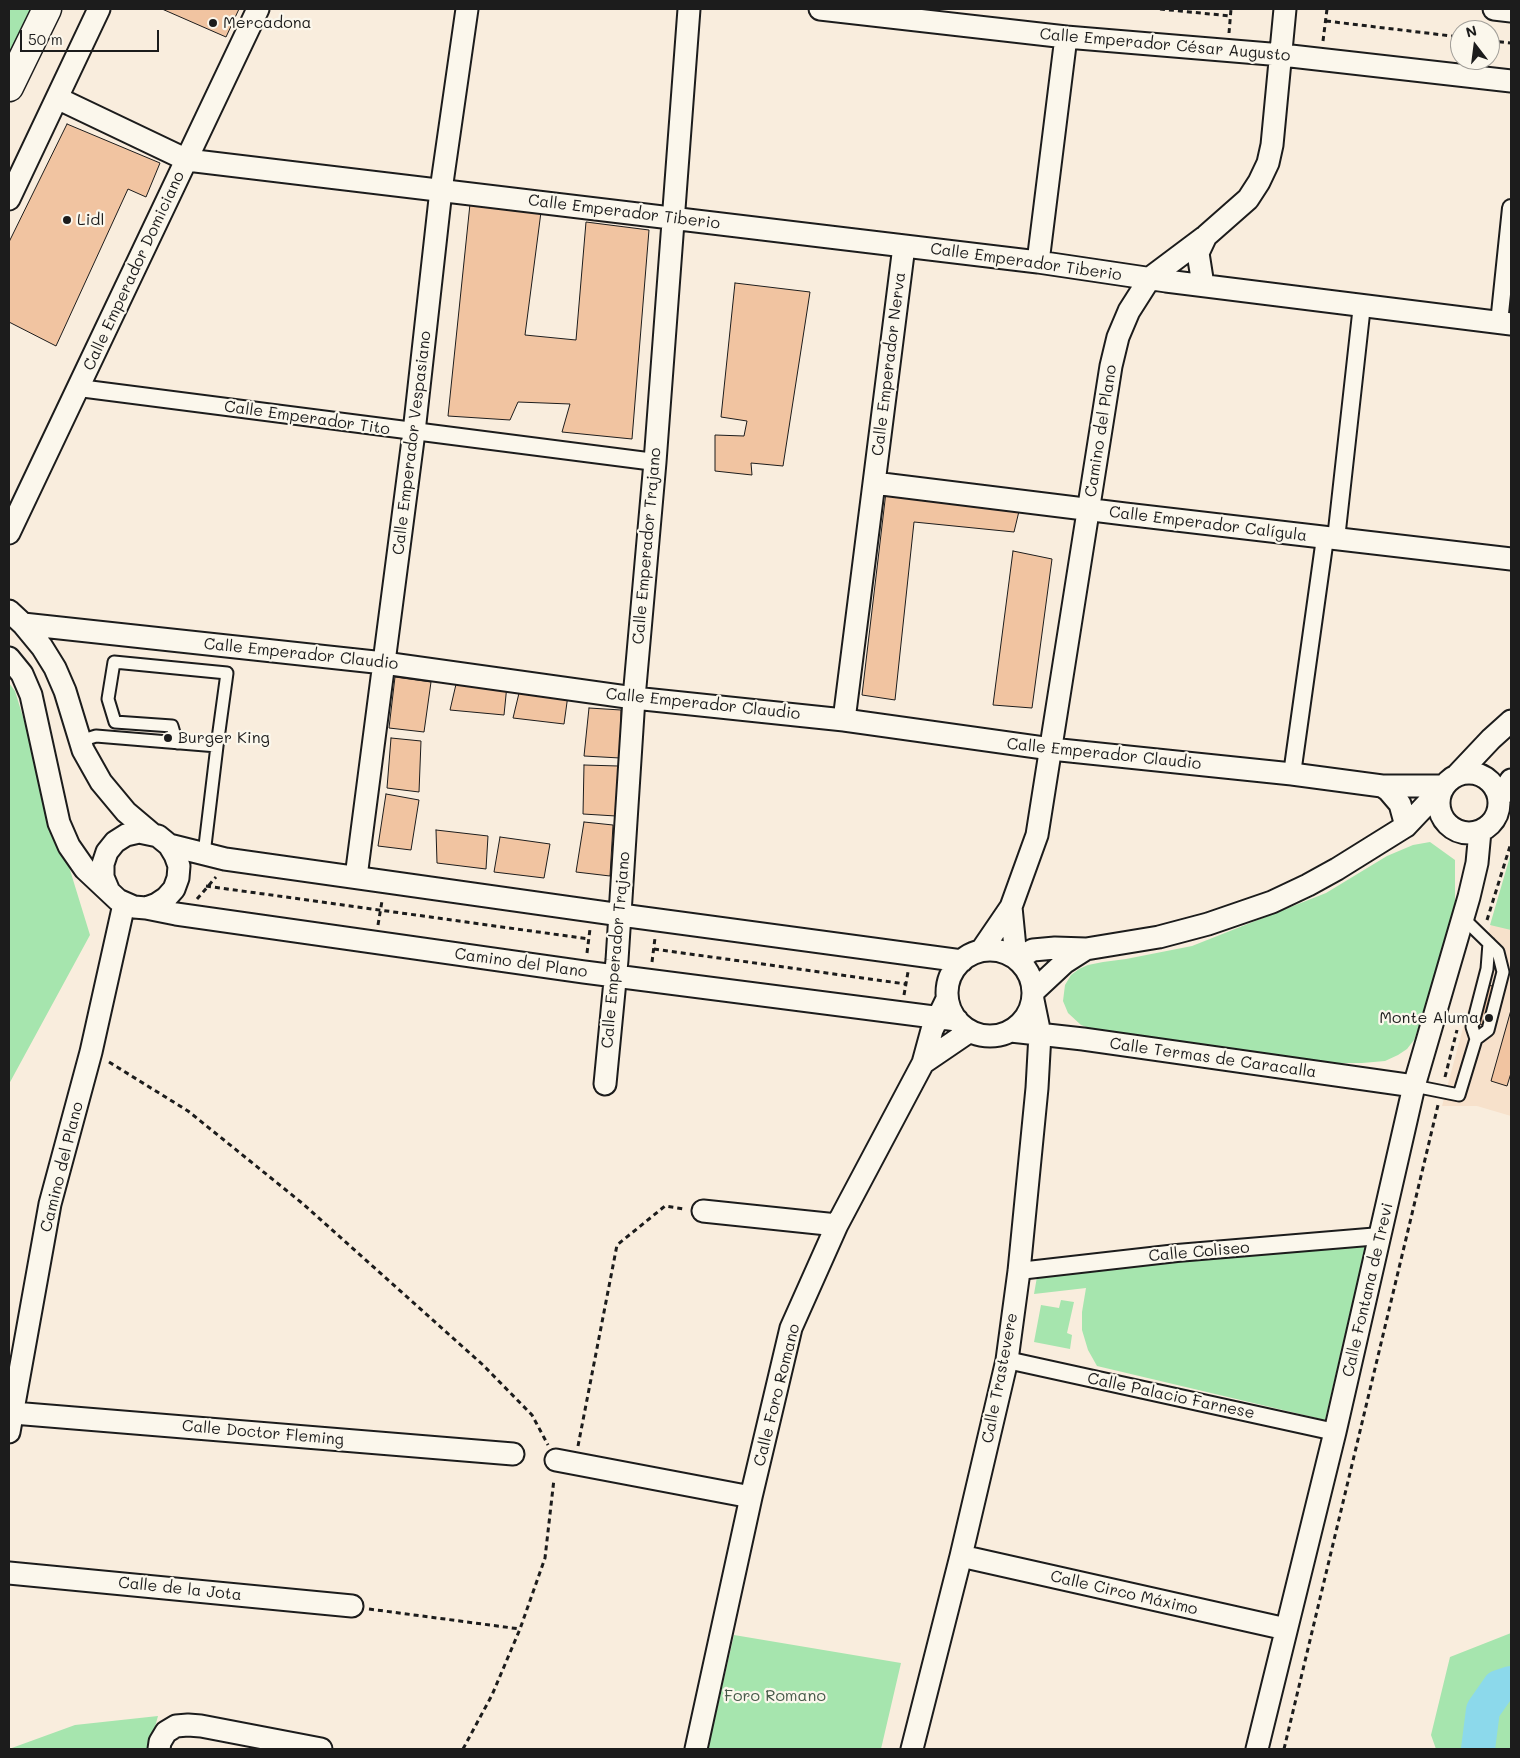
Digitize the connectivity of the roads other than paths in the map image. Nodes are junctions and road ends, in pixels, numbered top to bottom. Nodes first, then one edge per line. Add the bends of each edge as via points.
1 (47, 9) edge
2 (99, 9) edge
3 (258, 9) edge
4 (467, 9) edge
5 (689, 9) edge
6 (820, 9) edge
7 (1285, 9) edge
8 (1494, 9) edge
9 (1511, 11) edge
10 (1066, 37) junction
11 (1282, 55) junction
12 (1511, 81) edge
13 (9, 87) edge
14 (57, 98) junction
15 (187, 160) junction
16 (441, 190) junction
17 (9, 199) edge
18 (1511, 208) edge
19 (673, 217) junction
20 (1206, 236) junction
21 (904, 246) junction
22 (1038, 262) junction
23 (1150, 278) junction
24 (1203, 285) junction
25 (1362, 305) junction
26 (1505, 323) edge
27 (79, 388) junction
28 (414, 432) junction
29 (655, 462) junction
30 (874, 483) junction
31 (1089, 510) junction
32 (9, 534) edge
33 (1331, 538) junction
34 (1511, 559) edge
35 (16, 617) edge
36 (9, 658) edge
37 (384, 662) junction
38 (634, 698) junction
39 (844, 720) junction
40 (1511, 721) edge
41 (80, 741) junction
42 (177, 743) junction
43 (217, 746) junction
44 (1051, 750) junction
45 (1292, 774) junction
46 (1511, 780) edge
47 (1448, 783) junction
48 (1382, 786) junction
49 (1500, 800) junction
50 (1448, 824) junction
51 (1406, 826) junction
52 (1480, 831) junction
53 (160, 839) junction
54 (204, 854) junction
55 (356, 878) junction
56 (108, 889) junction
57 (124, 904) junction
58 (1011, 907) junction
59 (146, 908) junction
60 (620, 915) junction
61 (1463, 918) junction
62 (1485, 939) junction
63 (1086, 949) junction
64 (981, 951) junction
65 (1016, 958) junction
66 (962, 960) junction
67 (616, 977) junction
68 (1033, 995) junction
69 (954, 1024) junction
70 (1011, 1031) junction
71 (1040, 1034) junction
72 (1476, 1039) junction
73 (923, 1063) junction
74 (605, 1084) dead end
75 (1414, 1086) junction
76 (703, 1211) road end
77 (837, 1225) junction
78 (1380, 1236) junction
79 (1019, 1271) junction
80 (1007, 1360) junction
81 (11, 1423) edge
82 (1335, 1432) junction
83 (513, 1454) dead end
84 (565, 1461) road end
85 (751, 1497) junction
86 (961, 1556) junction
87 (9, 1573) edge
88 (352, 1606) road end
89 (1286, 1629) junction
90 (162, 1741) edge
91 (321, 1749) edge
92 (696, 1749) edge
93 (912, 1749) edge
94 (1257, 1749) edge

1 - 13 highway
2 - 14 street
3 - 15 street, Calle Emperador Domiciano
4 - 16 street, Calle Emperador Vespasiano
5 - 19 street, Calle Emperador Trajano
6 - 10 street, Calle Emperador César Augusto
7 - 11 street, Camino del Plano
8 - 9 street
10 - 11 street, Calle Emperador César Augusto
10 - 22 street
11 - 12 street, Calle Emperador César Augusto
11 - 20 street, Camino del Plano via 1268,164 1248,199
14 - 15 street, Calle Emperador Tiberio
14 - 17 street
15 - 16 street, Calle Emperador Tiberio
15 - 27 street, Calle Emperador Domiciano
16 - 19 street, Calle Emperador Tiberio
16 - 28 street, Calle Emperador Vespasiano
18 - 26 street
19 - 21 street, Calle Emperador Tiberio
19 - 29 street, Calle Emperador Trajano
20 - 23 street, Camino del Plano
20 - 24 street via 1198,253
21 - 22 street, Calle Emperador Tiberio
21 - 30 street, Calle Emperador Nerva
22 - 23 street, Calle Emperador Tiberio
23 - 24 street, Calle Emperador Tiberio
23 - 31 street, Camino del Plano via 1129,311 1118,337
24 - 25 street, Calle Emperador Tiberio
25 - 26 street, Calle Emperador Tiberio
25 - 33 street
27 - 28 street, Calle Emperador Tito
27 - 32 street, Calle Emperador Domiciano
28 - 29 street, Calle Emperador Tito
28 - 37 street, Calle Emperador Vespasiano
29 - 38 street, Calle Emperador Trajano
30 - 31 street, Calle Emperador Calígula
30 - 39 street
31 - 33 street, Calle Emperador Calígula
31 - 44 street, Camino del Plano
33 - 34 street, Calle Emperador Calígula
33 - 45 street
35 - 37 street, Calle Emperador Claudio
35 - 41 street via 55,668
36 - 56 street via 22,674 31,695 59,823 69,846 85,869
37 - 38 street, Calle Emperador Claudio
37 - 55 street, Calle Emperador Vespasiano
38 - 39 street, Calle Emperador Claudio
38 - 60 street, Calle Emperador Trajano
39 - 44 street, Calle Emperador Claudio
40 - 47 street
41 - 42 lane via 96,736
41 - 53 street via 101,782 126,812
42 - 43 lane
42 - 43 lane via 172,726 115,722 108,699 114,662 227,673
43 - 54 lane
44 - 45 street, Calle Emperador Claudio
44 - 58 street, Camino del Plano via 1037,835
45 - 48 street, Calle Emperador Claudio
46 - 49 street
47 - 48 street, Calle Emperador Claudio
47 - 49 street via 1467,772 1476,773 1492,783
47 - 50 street via 1439,798 1442,817
47 - 51 street
48 - 51 street via 1400,804
49 - 52 street via 1495,818
50 - 51 street
50 - 52 street via 1463,833
51 - 63 street via 1337,869 1272,902 1181,932
52 - 61 street, Calle Fontana de Trevi via 1477,863
53 - 54 street
53 - 56 street via 139,832 115,842 103,864 103,877
53 - 59 street via 176,855 178,878 174,889 162,901
54 - 55 street
55 - 60 street
56 - 57 street
57 - 59 street
57 - 81 street, Camino del Plano via 91,1052 50,1204
58 - 64 street, Camino del Plano
58 - 65 street, Camino del Plano
59 - 67 street, Camino del Plano
60 - 66 street
60 - 67 street, Calle Emperador Trajano
61 - 62 lane
61 - 75 street, Calle Fontana de Trevi
62 - 72 lane via 1486,969 1472,1027
62 - 72 lane via 1498,952 1503,972 1488,1030
63 - 65 street via 1038,950
63 - 68 street via 1064,964
64 - 65 street via 999,950
64 - 66 street
65 - 68 street via 1029,973
66 - 69 street, Calle Foro Romano via 948,982 948,1000
67 - 69 street, Camino del Plano via 901,1014
67 - 74 street, Calle Emperador Trajano
68 - 70 street via 1026,1018
68 - 71 street, Calle Trastevere
69 - 70 street via 990,1036
69 - 73 street, Calle Foro Romano
69 - 73 street, Calle Foro Romano via 943,1048
70 - 71 street, Calle Termas de Caracalla
71 - 75 street, Calle Termas de Caracalla
71 - 79 street, Calle Trastevere
72 - 75 lane via 1459,1095
73 - 77 street, Calle Foro Romano
75 - 78 street, Calle Fontana de Trevi
76 - 77 street
77 - 85 street, Calle Foro Romano via 792,1328
78 - 79 street, Calle Coliseo via 1177,1253
78 - 82 street, Calle Fontana de Trevi
79 - 80 street, Calle Trastevere
80 - 82 street, Calle Palacio Farnese
80 - 86 street, Calle Trastevere
81 - 83 street, Calle Doctor Fleming
82 - 89 street, Calle Fontana de Trevi
84 - 85 street
85 - 92 street, Calle Foro Romano
86 - 89 street, Calle Circo Máximo
86 - 93 street, Calle Trastevere
87 - 88 street, Calle de la Jota
89 - 94 street, Calle Fontana de Trevi
90 - 91 street via 176,1726 201,1726

